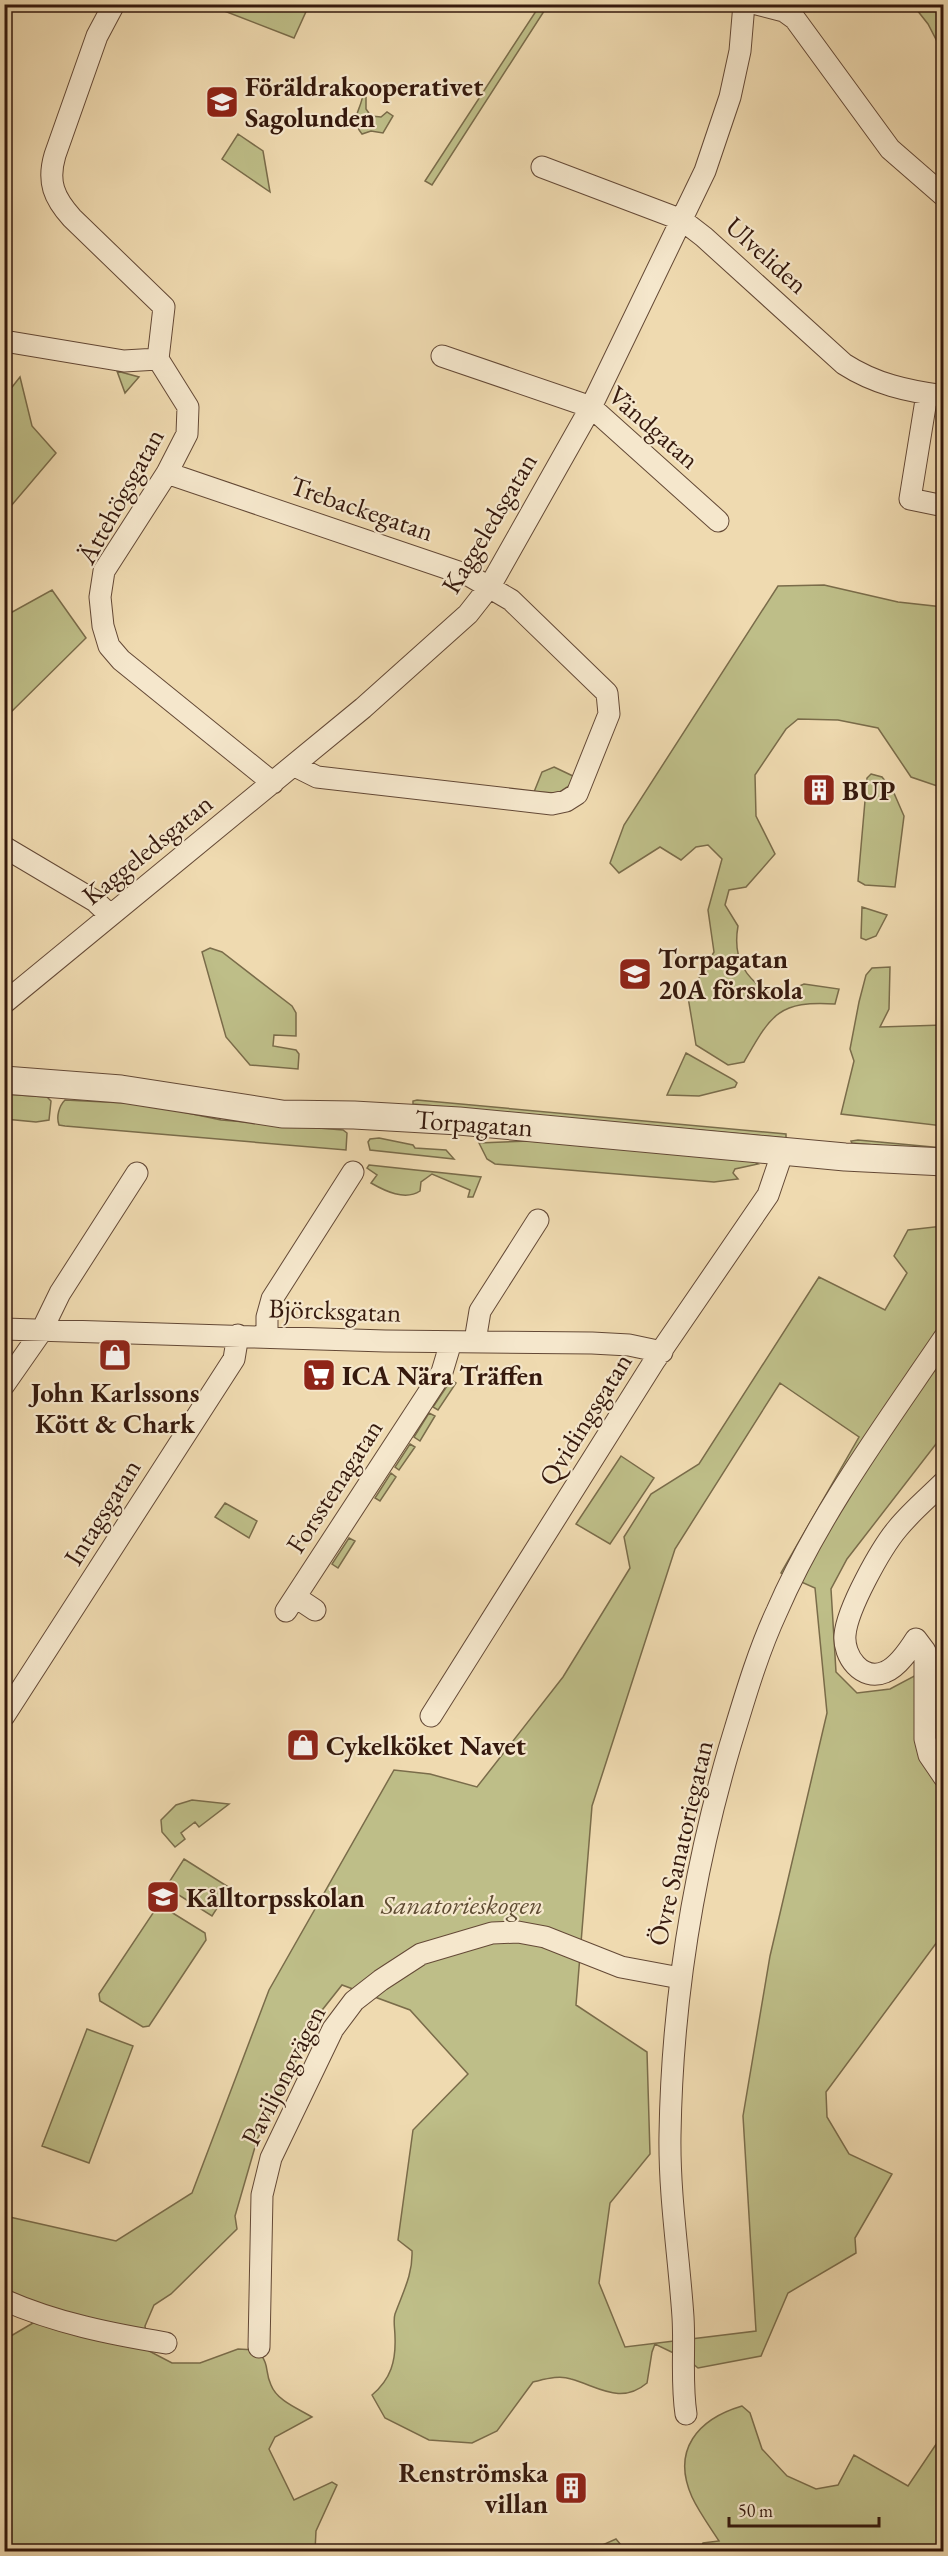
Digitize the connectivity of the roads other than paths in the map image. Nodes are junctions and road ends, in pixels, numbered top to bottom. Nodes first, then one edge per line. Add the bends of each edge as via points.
1 (114, 4) edge
2 (744, 4) edge
3 (757, 4) edge
4 (542, 167) dead end
5 (944, 196) edge
6 (682, 220) junction
7 (4, 341) edge
8 (442, 356) dead end
9 (158, 359) junction
10 (935, 395) edge
11 (591, 407) junction
12 (167, 473) junction
13 (944, 506) edge
14 (718, 521) dead end
15 (490, 586) junction
16 (295, 766) junction
17 (273, 783) junction
18 (4, 848) edge
19 (110, 915) junction
20 (4, 1003) edge
21 (4, 1080) edge
22 (783, 1151) junction
23 (944, 1162) edge
24 (353, 1172) dead end
25 (137, 1173) dead end
26 (538, 1220) dead end
27 (4, 1329) edge
28 (41, 1332) junction
29 (238, 1335) junction
30 (267, 1336) junction
31 (944, 1338) edge
32 (451, 1341) junction
33 (475, 1341) junction
34 (662, 1352) junction
35 (4, 1385) edge
36 (944, 1482) edge
37 (315, 1610) dead end
38 (4, 1716) edge
39 (431, 1716) dead end
40 (944, 1777) edge
41 (680, 1978) junction
42 (4, 2300) edge
43 (166, 2343) dead end
44 (259, 2347) dead end
45 (686, 2414) dead end

1 - 9 street via 97,36 55,155 52,190 72,218 164,307
2 - 6 street, Kaggeledsgatan via 740,51 718,140
3 - 5 street via 795,19 890,149
4 - 6 street, Ulveliden
6 - 10 street, Ulveliden via 844,364 883,385
6 - 11 street, Kaggeledsgatan
7 - 9 street via 124,361
8 - 11 street, Vändgatan
9 - 12 street, Ättehögsgatan via 188,407 187,434
10 - 13 street via 910,500
11 - 14 street, Vändgatan
11 - 15 street, Kaggeledsgatan
12 - 15 street, Trebackegatan via 438,564
12 - 17 street, Ättehögsgatan via 104,571 100,597 109,646 121,660
15 - 16 street, Kaggeledsgatan via 444,637
15 - 16 street, Trebackegatan via 511,600 608,693 609,714 577,794 552,804 317,777
16 - 17 street, Kaggeledsgatan
17 - 19 street, Kaggeledsgatan
18 - 19 street
19 - 20 street, Kaggeledsgatan
21 - 22 street, Torpagatan via 121,1089 282,1114 459,1121
22 - 23 street, Torpagatan
22 - 34 street, Qvidingsgatan via 768,1195
24 - 30 street via 272,1299
25 - 28 street via 60,1293
26 - 33 street via 480,1311
27 - 28 street, Björcksgatan
28 - 29 street, Björcksgatan
28 - 35 street
29 - 30 street, Björcksgatan
29 - 38 street, Intagsgatan via 234,1359
30 - 32 street, Björcksgatan
31 - 41 street, Övre Sanatoriegatan via 844,1490 777,1611 749,1684 713,1806
32 - 33 street, Björcksgatan
32 - 37 street, Forsstenagatan via 442,1372 292,1604
33 - 34 street, Björcksgatan via 629,1344
34 - 39 street, Qvidingsgatan
36 - 40 street via 897,1529 855,1604 845,1635 854,1664 869,1674 894,1667 916,1639 922,1643 926,1651 925,1740 929,1755
41 - 44 street, Paviljongvägen via 621,1967 545,1937 492,1933 421,1954 354,2001 333,2029 271,2158 262,2195
41 - 45 street, Övre Sanatoriegatan via 669,2135
42 - 43 street via 106,2333

